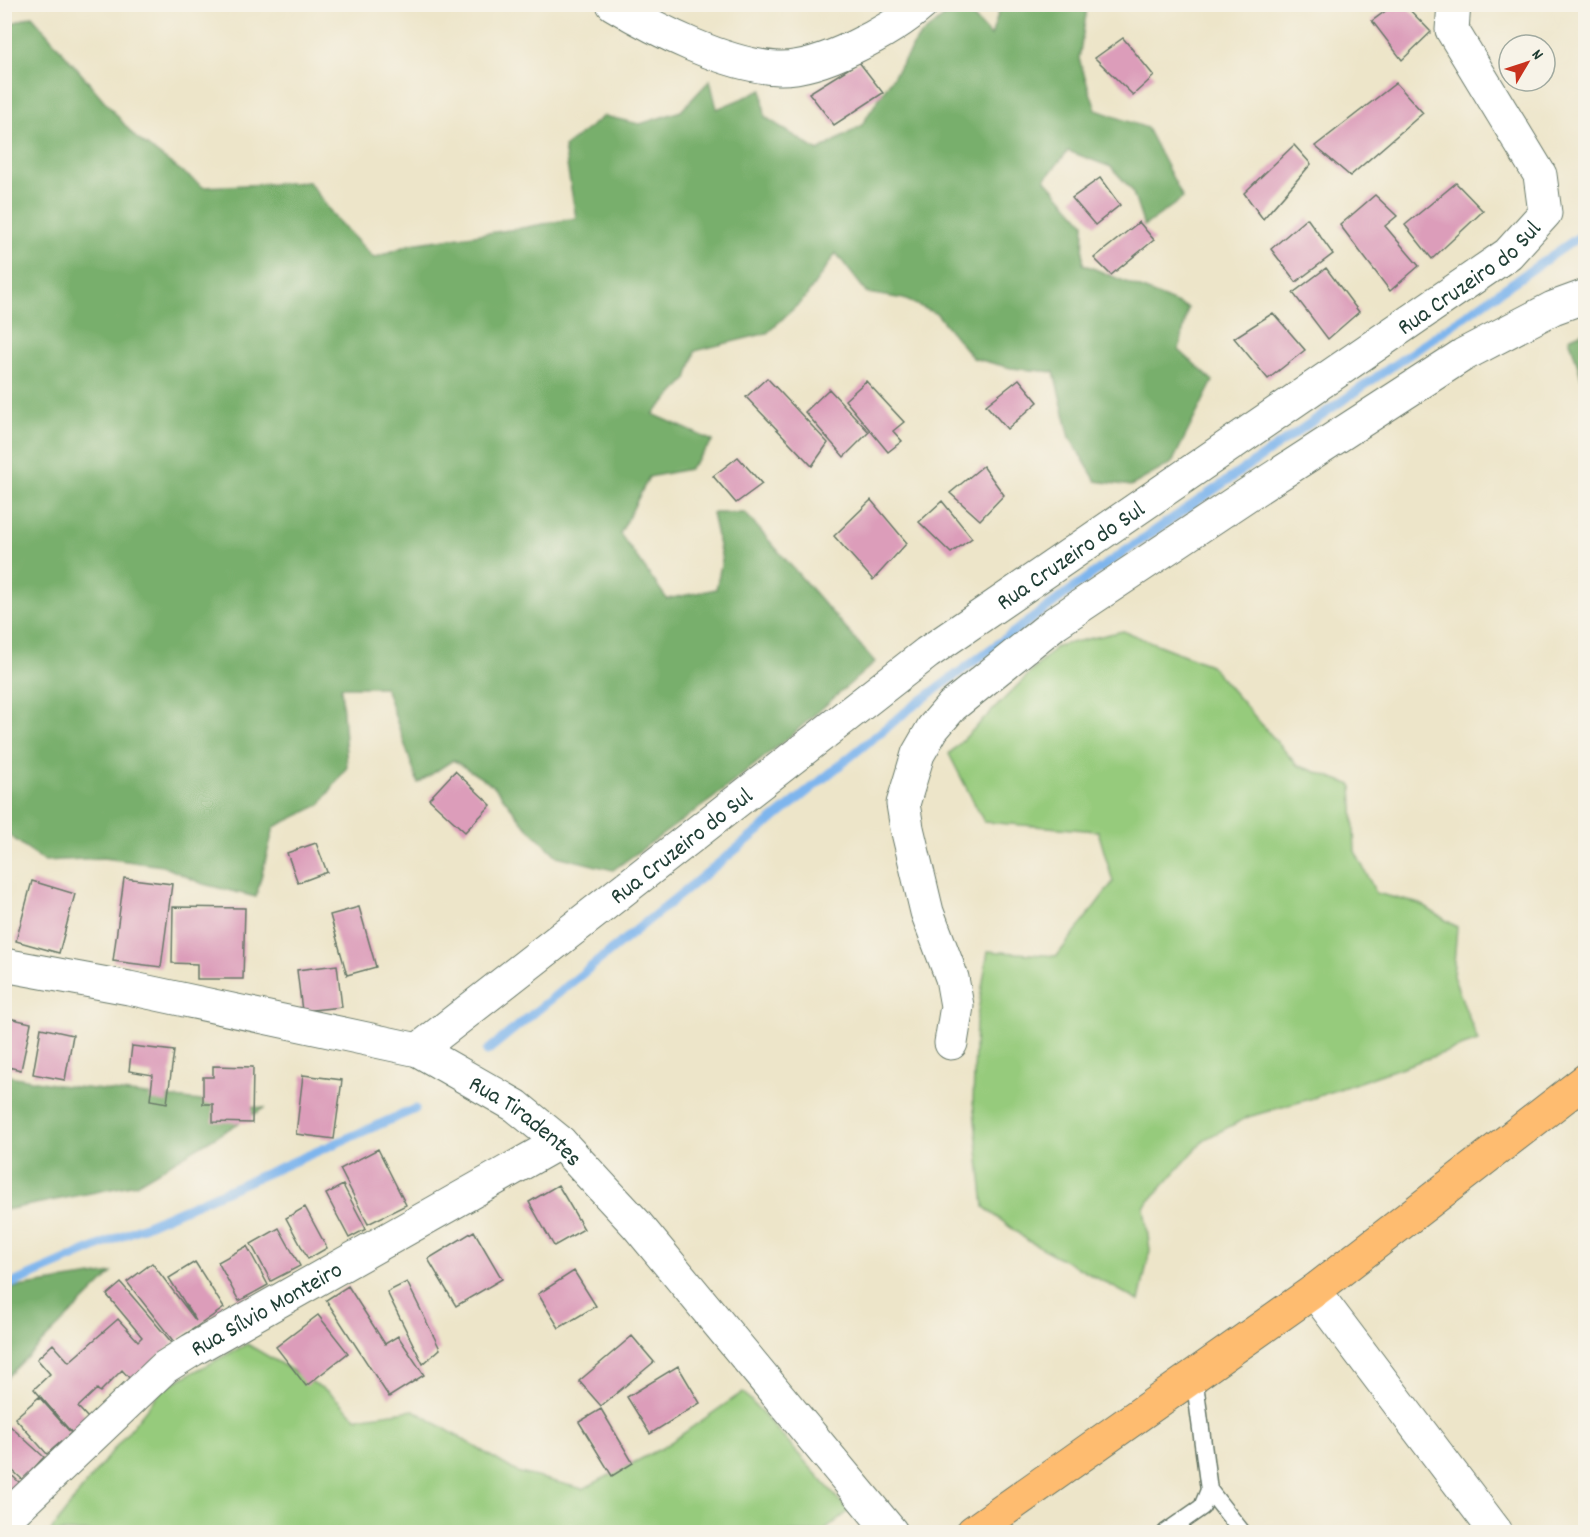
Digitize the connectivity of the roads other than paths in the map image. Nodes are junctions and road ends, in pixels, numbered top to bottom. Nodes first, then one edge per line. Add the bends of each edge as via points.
1 (613, 4) edge
2 (922, 4) edge
3 (1454, 4) edge
4 (1586, 296) edge
5 (4, 965) edge
6 (951, 1042) dead end
7 (418, 1050) junction
8 (1586, 1080) edge
9 (560, 1142) junction
10 (1314, 1291) junction
11 (1194, 1376) junction
12 (1209, 1490) junction
13 (4, 1520) edge
14 (978, 1532) edge
15 (891, 1533) edge
16 (1166, 1533) edge
17 (1242, 1533) edge
18 (1496, 1533) edge

1 - 2 street via 698,46 756,66 780,68 841,53 910,15
3 - 7 street, Rua Cruzeiro do Sul via 1452,30 1540,176 1545,213 1508,254 927,653
4 - 6 street via 1553,308 1463,355 1152,558 1055,623 952,706 933,728 918,754 903,804 927,912 952,978 957,1006
5 - 7 street, Rua Tiradentes
7 - 9 street, Rua Tiradentes via 516,1106
8 - 10 main road
9 - 13 street, Rua Sílvio Monteiro via 165,1367
9 - 15 street, Rua Tiradentes via 637,1226
10 - 11 main road
10 - 18 street
11 - 12 lane
11 - 14 main road
12 - 16 lane via 1202,1507
12 - 17 lane

